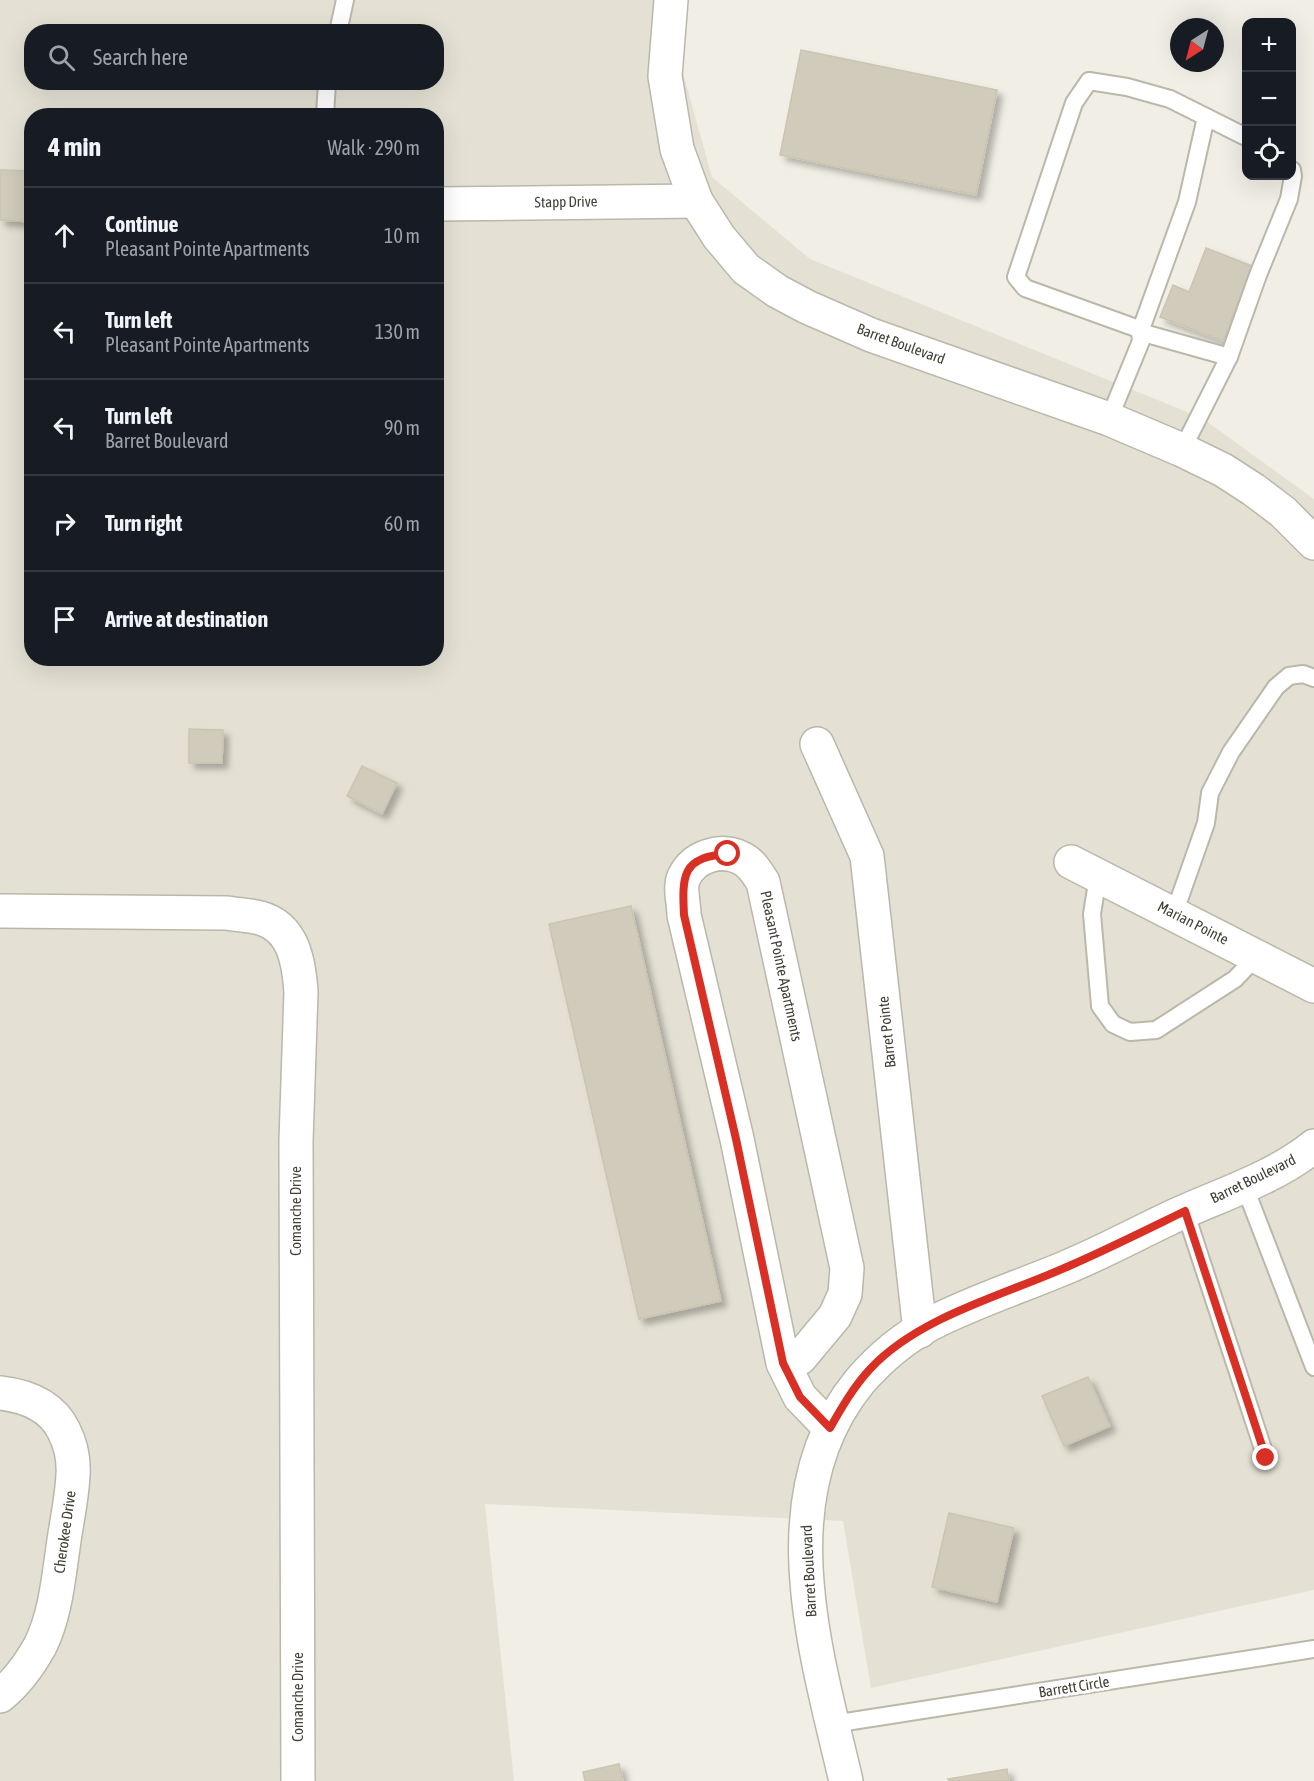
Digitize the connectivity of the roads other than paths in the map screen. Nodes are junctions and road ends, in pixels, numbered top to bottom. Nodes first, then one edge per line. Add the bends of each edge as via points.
1 (345, 0) edge
2 (671, 0) edge
3 (340, 24) edge
4 (327, 90) edge
5 (325, 108) edge
6 (1206, 117) junction
7 (1242, 135) edge
8 (1292, 180) edge
9 (696, 201) junction
10 (444, 204) edge
11 (1140, 332) junction
12 (1229, 357) junction
13 (1109, 419) junction
14 (1182, 450) junction
15 (1314, 543) edge
16 (1314, 678) edge
17 (818, 744) dead end
18 (1084, 869) joint
19 (0, 911) edge
20 (1174, 914) junction
21 (1257, 957) junction
22 (1314, 986) edge
23 (1314, 1146) edge
24 (1244, 1185) junction
25 (1185, 1211) junction
26 (920, 1331) junction
27 (783, 1363) junction
28 (1314, 1367) edge
29 (0, 1393) edge
30 (830, 1428) junction
31 (1266, 1458) dead end
32 (1314, 1650) edge
33 (0, 1696) edge
34 (833, 1724) junction
35 (298, 1781) edge
36 (846, 1781) edge

1 - 3 lane
2 - 9 street, Barret Boulevard via 665,76 677,149
4 - 5 lane
6 - 7 lane
6 - 11 lane via 1187,202
6 - 11 lane via 1170,99 1089,81 1074,103 1016,277 1025,288
8 - 12 lane via 1289,199
9 - 10 street, Stapp Drive
9 - 13 street, Barret Boulevard via 746,269 807,308 871,335
11 - 12 lane
11 - 13 lane via 1141,340
12 - 14 lane
13 - 14 street, Barret Boulevard
14 - 15 street, Barret Boulevard via 1254,490
16 - 20 lane via 1303,674 1289,676 1276,687 1231,752 1210,793 1206,823
17 - 26 street, Barret Pointe via 867,856
18 - 20 street, Marian Pointe
18 - 21 lane via 1100,1006 1113,1023 1130,1032 1156,1030 1235,980
19 - 35 street, Comanche Drive via 227,913 270,922 284,933 294,949 301,992 296,1142
20 - 21 street, Marian Pointe
21 - 22 street, Marian Pointe
23 - 24 street, Barret Boulevard
24 - 25 street, Barret Boulevard
24 - 28 lane
25 - 26 street, Barret Boulevard
25 - 31 lane
26 - 30 street, Barret Boulevard via 872,1367 848,1396
27 - 27 street, Pleasant Pointe Apartments via 800,1358 835,1316 845,1294 847,1268 763,882 754,867 742,858 712,854 693,863 683,878 684,915
27 - 30 street, Pleasant Pointe Apartments via 800,1397
29 - 33 street, Cherokee Drive via 16,1395 48,1410 63,1428 72,1450 74,1475 50,1621 40,1646
30 - 34 street, Barret Boulevard via 815,1466 807,1508 805,1551 814,1642
32 - 34 lane, Barrett Circle
34 - 36 street, Barret Boulevard

